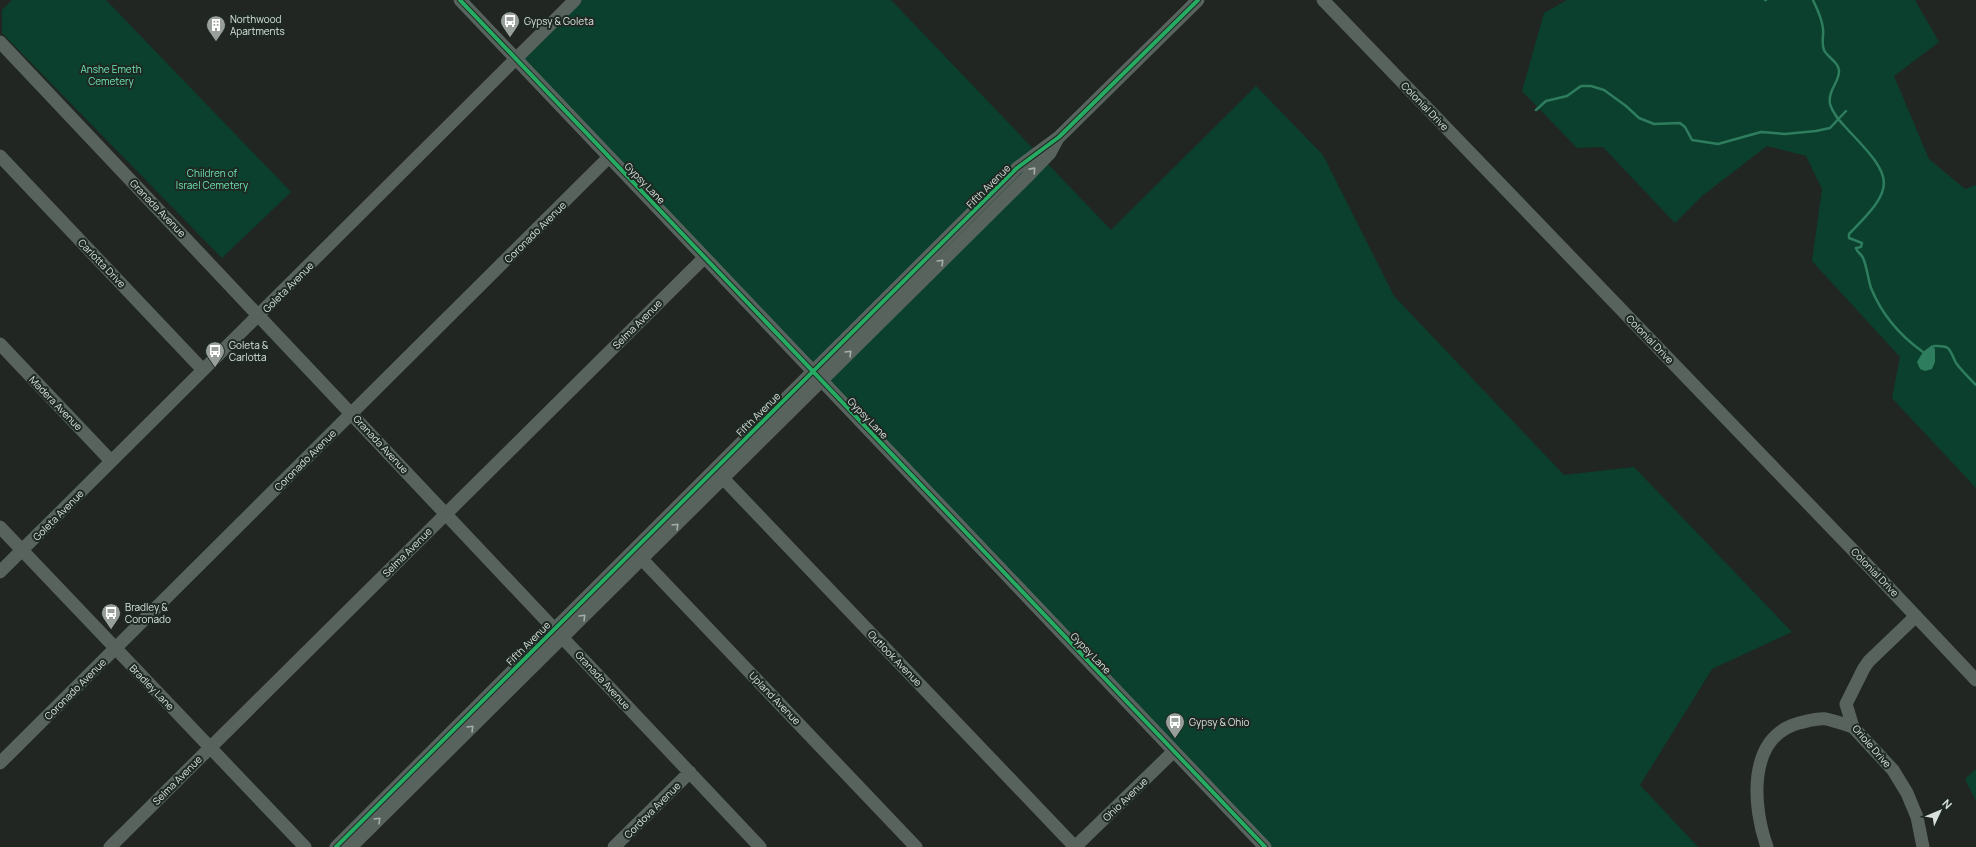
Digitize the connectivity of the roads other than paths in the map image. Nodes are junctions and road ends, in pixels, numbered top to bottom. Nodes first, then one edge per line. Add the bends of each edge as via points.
1 (460, 0) edge
2 (575, 0) edge
3 (1198, 0) edge
4 (1322, 0) edge
5 (0, 42) edge
6 (516, 60) junction
7 (1059, 137) junction
8 (0, 156) edge
9 (609, 157) junction
10 (704, 258) junction
11 (259, 315) junction
12 (0, 344) edge
13 (203, 370) junction
14 (812, 371) junction
15 (821, 381) junction
16 (352, 413) junction
17 (111, 461) junction
18 (719, 474) junction
19 (446, 513) junction
20 (0, 527) edge
21 (22, 550) junction
22 (638, 554) junction
23 (0, 572) edge
24 (1916, 616) junction
25 (559, 633) junction
26 (116, 648) junction
27 (1976, 680) edge
28 (1846, 704) junction
29 (1825, 719) junction
30 (1853, 727) junction
31 (210, 748) junction
32 (1174, 751) junction
33 (0, 763) edge
34 (690, 772) junction
35 (110, 847) edge
36 (305, 847) edge
37 (336, 847) edge
38 (351, 847) edge
39 (615, 847) edge
40 (760, 847) edge
41 (916, 847) edge
42 (1075, 847) edge
43 (1265, 847) edge
44 (1767, 847) edge
45 (1923, 847) edge

1 - 6 street, Gypsy Lane
2 - 6 street, Goleta Avenue
3 - 7 street, Fifth Avenue
4 - 24 street, Colonial Drive
5 - 11 street, Granada Avenue
6 - 9 street, Gypsy Lane
6 - 11 street, Goleta Avenue
7 - 14 street, Fifth Avenue via 1017,168
15 -> 7 street, Fifth Avenue via 1027,177 1050,153
8 - 13 street, Carlotta Drive
9 - 10 street, Gypsy Lane
9 - 16 street, Coronado Avenue
10 - 14 street, Gypsy Lane
10 - 19 street, Selma Avenue
11 - 13 street, Goleta Avenue
11 - 16 street, Granada Avenue
12 - 17 street, Madera Avenue
13 - 17 street, Goleta Avenue
14 - 15 street, Gypsy Lane
14 - 18 street, Fifth Avenue
15 - 18 street, Fifth Avenue
15 - 32 street, Gypsy Lane
16 - 19 street, Granada Avenue
16 - 26 street, Coronado Avenue
17 - 21 street, Goleta Avenue
18 - 22 street, Fifth Avenue
18 - 42 street, Outlook Avenue
19 - 25 street, Granada Avenue
19 - 31 street, Selma Avenue
20 - 21 street, Bradley Lane
21 - 23 street, Goleta Avenue
21 - 26 street, Bradley Lane
22 - 25 street, Fifth Avenue
22 - 41 street, Upland Avenue
24 - 27 street, Colonial Drive
24 - 28 street via 1869,661
25 - 34 street, Granada Avenue
25 - 37 street, Fifth Avenue
38 -> 25 street, Fifth Avenue
26 - 31 street, Bradley Lane
26 - 33 street, Coronado Avenue
28 - 29 street
28 - 30 street, Oriole Drive
29 - 30 street
29 - 44 street via 1796,724 1784,730 1772,741 1762,759 1756,799
30 - 45 street, Oriole Drive via 1877,751 1901,782 1917,817
31 - 35 street, Selma Avenue
31 - 36 street, Bradley Lane
32 - 42 street, Ohio Avenue
32 - 43 street, Gypsy Lane
34 - 39 street, Cordova Avenue
34 - 40 street, Granada Avenue

